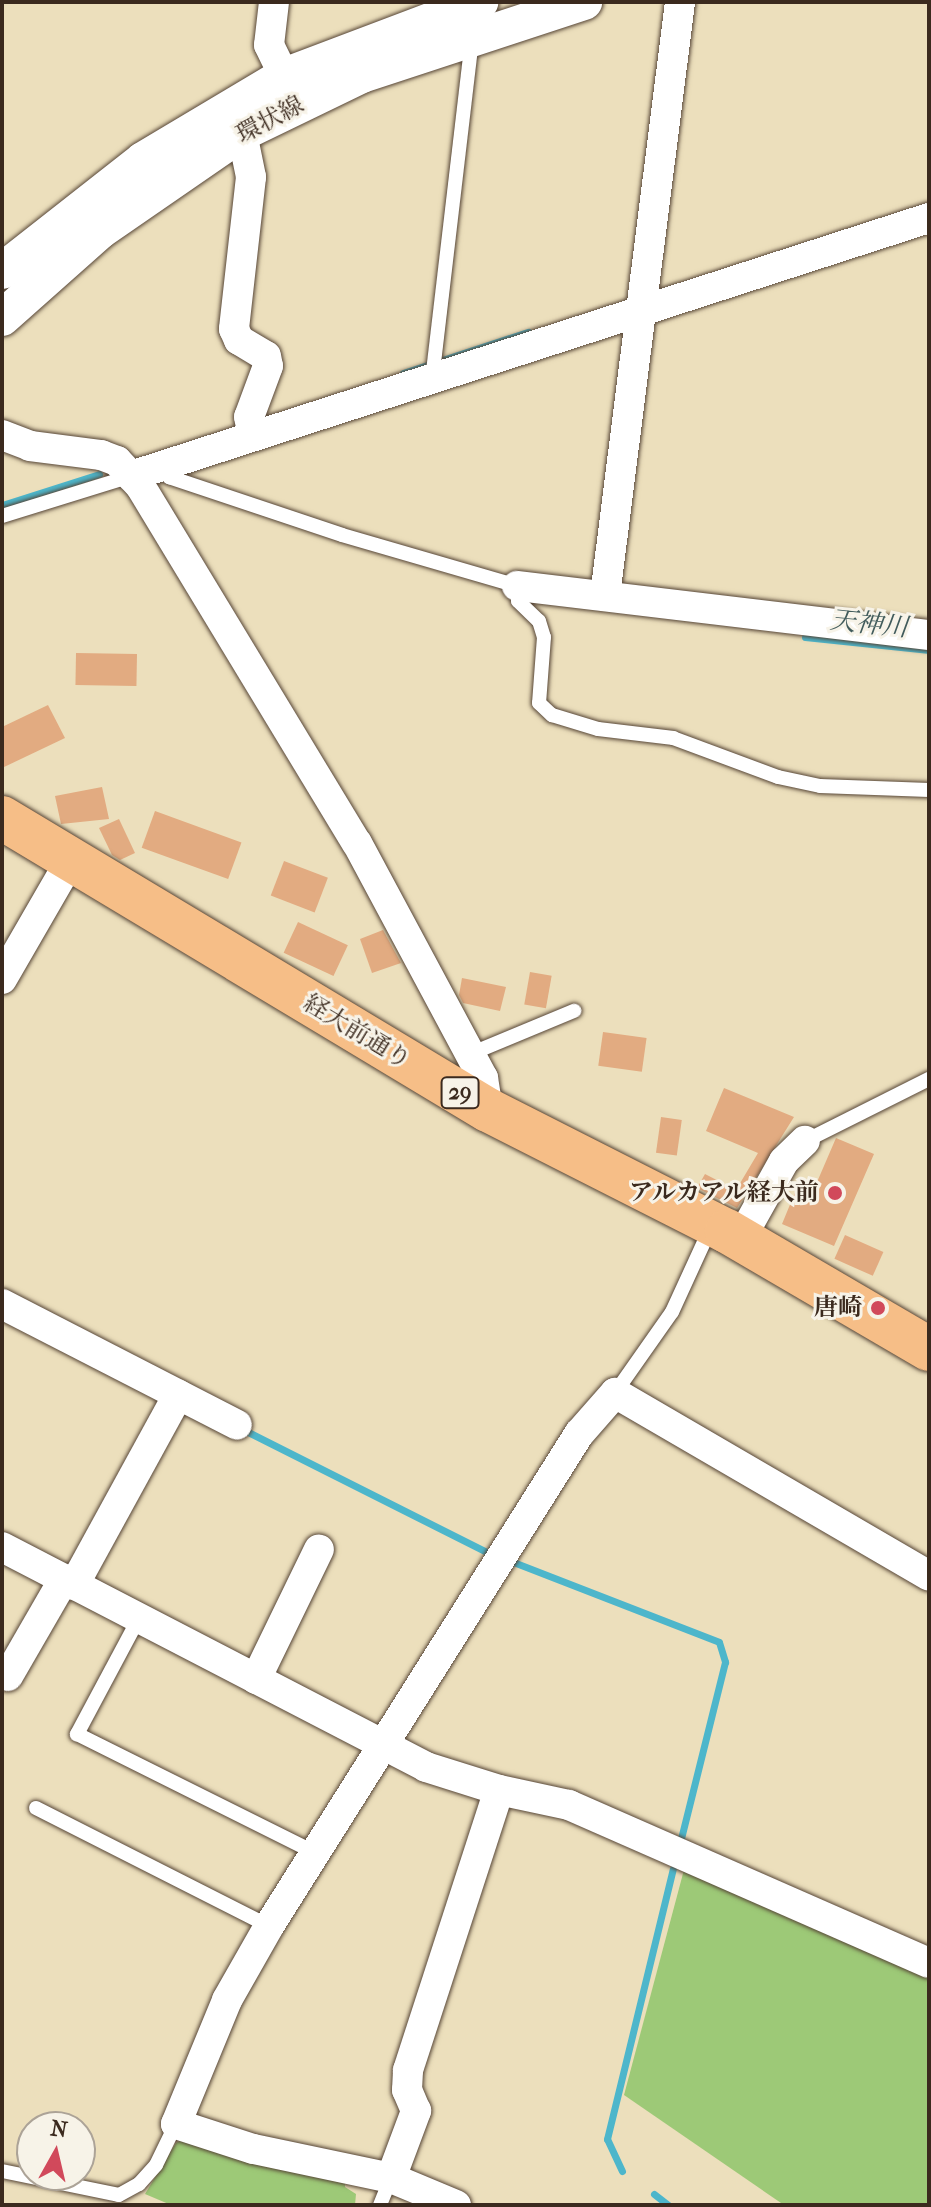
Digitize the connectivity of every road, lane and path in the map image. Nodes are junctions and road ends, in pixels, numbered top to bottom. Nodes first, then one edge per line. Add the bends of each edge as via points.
1 (274, 2) edge
2 (584, 2) edge
3 (680, 2) edge
4 (476, 19) edge
5 (284, 76) junction
6 (242, 133) junction
7 (929, 218) edge
8 (2, 271) edge
9 (642, 311) junction
10 (2, 318) edge
11 (432, 380) junction
12 (2, 435) edge
13 (253, 436) junction
14 (163, 466) junction
15 (131, 476) junction
16 (2, 516) edge
17 (517, 586) junction
18 (605, 596) junction
19 (929, 635) edge
20 (929, 790) edge
21 (2, 818) edge
22 (70, 861) junction
23 (5, 967) edge
24 (574, 1011) dead end
25 (470, 1054) junction
26 (929, 1079) edge
27 (488, 1110) junction
28 (805, 1141) joint
29 (727, 1231) junction
30 (2, 1304) edge
31 (929, 1349) edge
32 (615, 1393) junction
33 (178, 1395) junction
34 (237, 1425) dead end
35 (2, 1547) edge
36 (319, 1549) dead end
37 (929, 1576) edge
38 (69, 1582) junction
39 (139, 1618) junction
40 (5, 1674) edge
41 (256, 1679) junction
42 (385, 1748) junction
43 (499, 1790) junction
44 (36, 1808) dead end
45 (316, 1853) junction
46 (269, 1926) junction
47 (929, 1963) edge
48 (176, 2124) junction
49 (2, 2171) edge
50 (385, 2191) edge
51 (456, 2205) edge

1 - 5 street via 269,45
2 - 4 street, 環状線
3 - 9 street
4 - 5 street, 環状線
4 - 6 street, 環状線
4 - 11 lane
5 - 8 street, 環状線 via 143,160
6 - 10 street, 環状線 via 100,231
6 - 13 street via 251,177 234,329 239,340 266,356 268,366 249,417
7 - 9 street
9 - 11 street
9 - 18 street
11 - 13 street
12 - 15 street via 30,446 101,455
13 - 14 street
14 - 15 street
14 - 17 lane via 169,477
15 - 16 lane
15 - 25 street via 357,843
17 - 18 street
17 - 20 lane via 518,601 539,621 544,637 539,703 552,715 598,729 673,738 778,777 820,786
18 - 19 street
21 - 22 main road, 経大前通り / 29
22 - 23 street
22 - 27 main road, 経大前通り / 29
24 - 25 lane
25 - 27 street via 487,1090
26 - 28 lane
27 - 29 main road, 経大前通り / 29
28 - 29 street
29 - 31 main road, 経大前通り / 29
29 - 32 lane
30 - 33 street
32 - 37 street
32 - 42 street via 579,1434
33 - 34 street
33 - 38 street
35 - 38 street
36 - 41 street
38 - 39 street
38 - 40 street
39 - 41 street
39 - 45 lane via 77,1734
41 - 42 street
42 - 43 street
42 - 45 street
43 - 47 street via 569,1805
43 - 50 street via 408,2070 407,2090 416,2111
44 - 46 lane
45 - 46 street
46 - 48 street via 227,2000
48 - 49 lane via 156,2165 139,2184 119,2195
48 - 50 street
50 - 51 street

